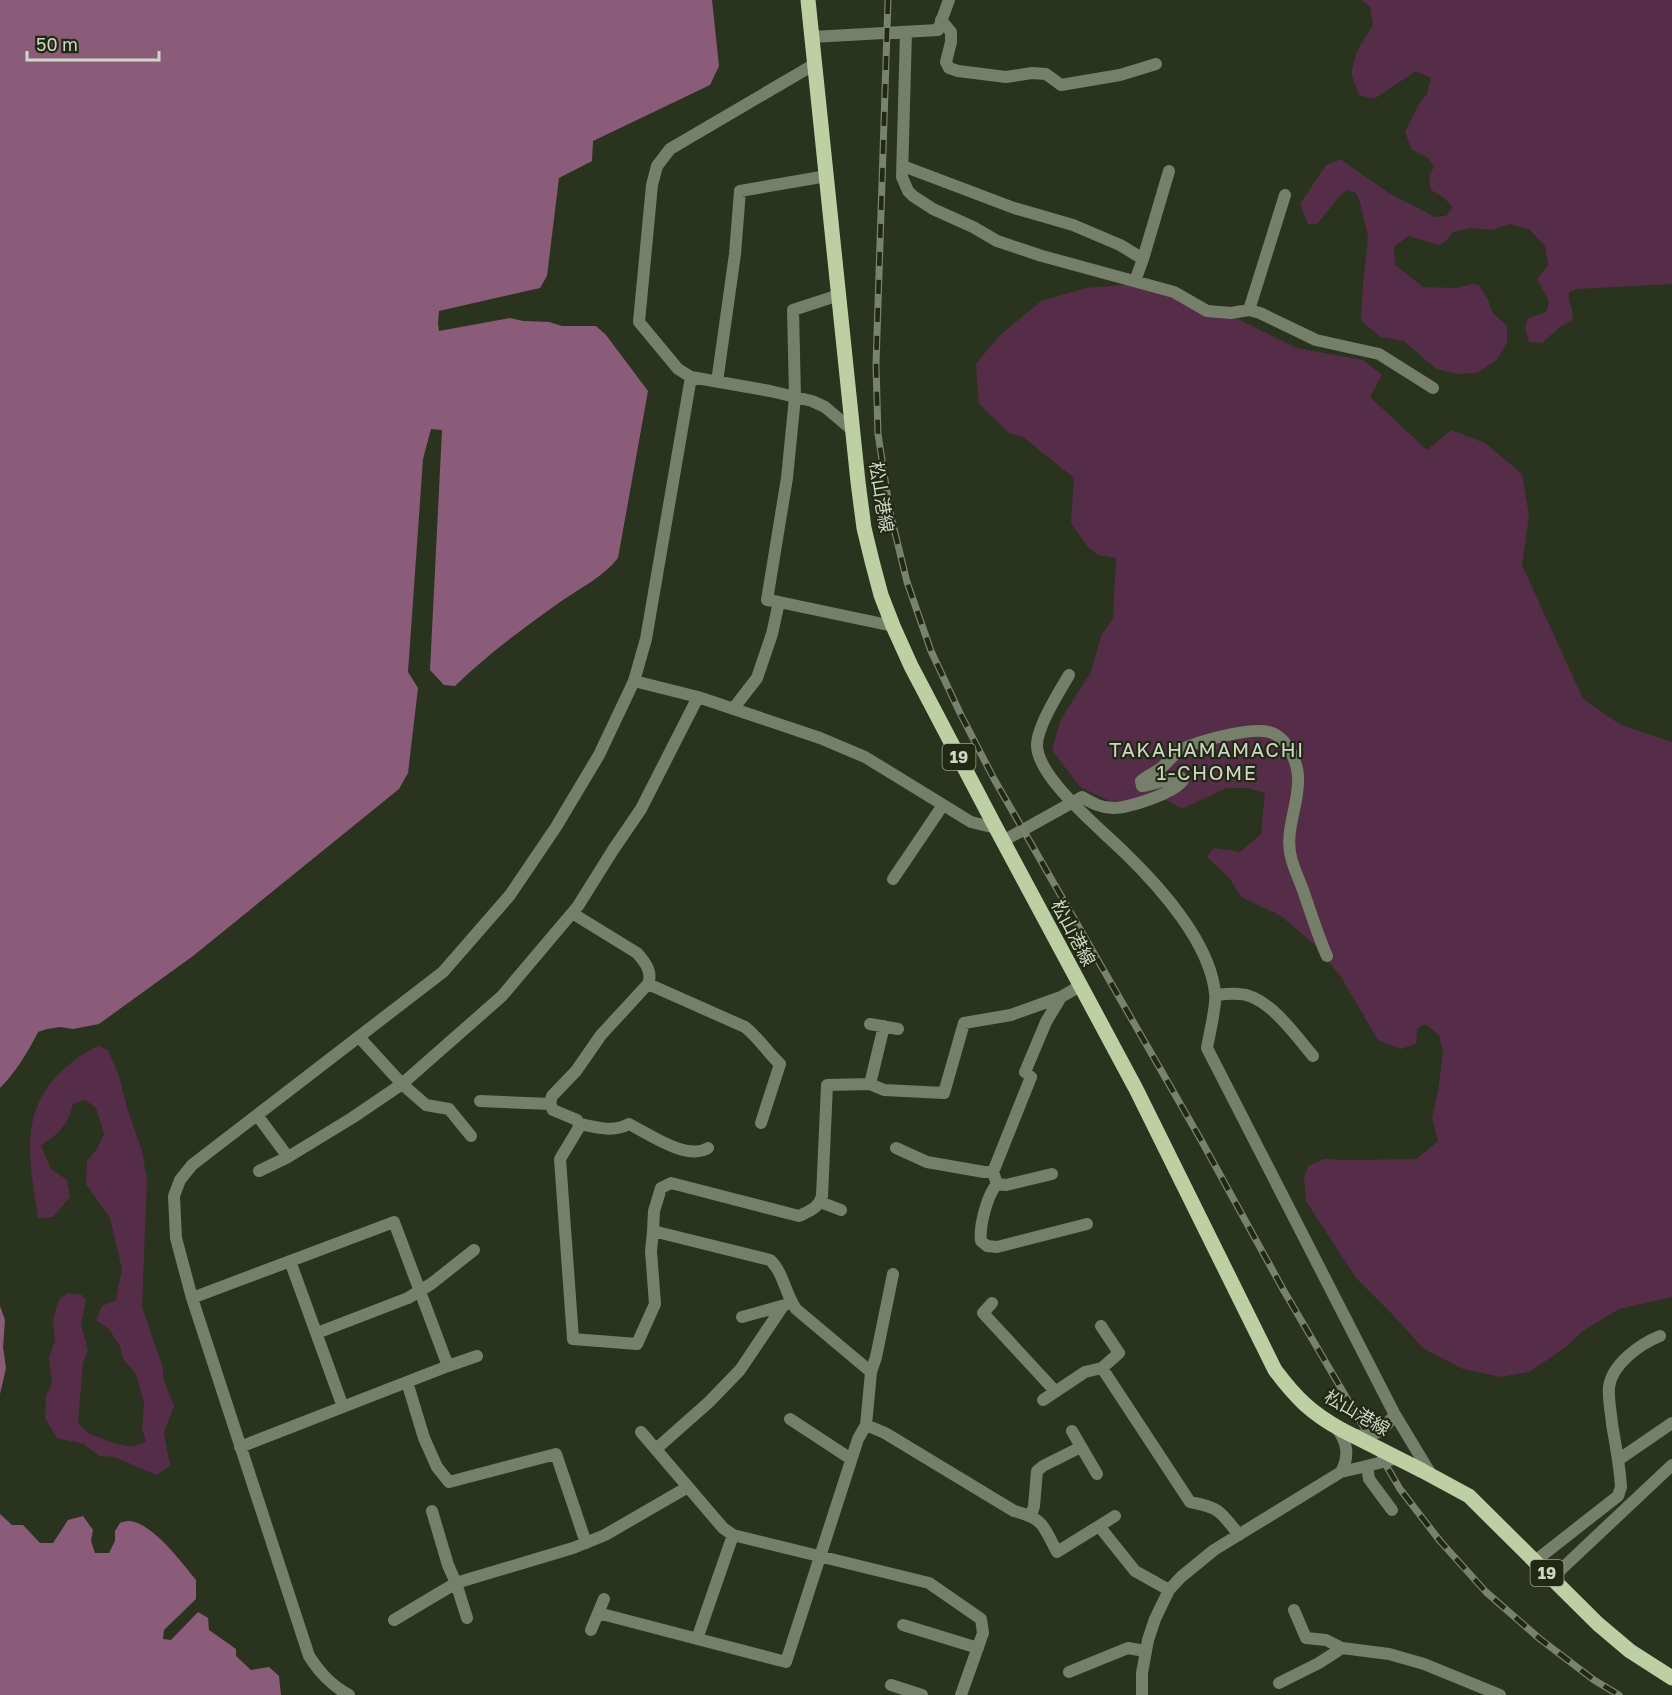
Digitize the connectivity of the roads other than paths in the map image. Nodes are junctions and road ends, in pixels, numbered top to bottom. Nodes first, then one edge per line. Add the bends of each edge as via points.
1 (808, 0) edge
2 (949, 0) edge
3 (941, 21) junction
4 (906, 32) junction
5 (812, 37) junction
6 (815, 64) junction
7 (1156, 64) dead end
8 (903, 166) junction
9 (1170, 171) dead end
10 (827, 176) junction
11 (1285, 195) dead end
12 (1143, 259) junction
13 (1135, 281) junction
14 (839, 295) junction
15 (1248, 310) junction
16 (691, 377) junction
17 (717, 382) junction
18 (1433, 388) dead end
19 (795, 397) junction
20 (851, 429) junction
21 (779, 602) junction
22 (893, 626) junction
23 (1068, 675) dead end
24 (634, 681) junction
25 (698, 697) junction
26 (733, 709) junction
27 (1072, 803) junction
28 (943, 805) junction
29 (999, 834) junction
30 (893, 879) dead end
31 (572, 913) junction
32 (1327, 956) dead end
33 (648, 984) junction
34 (1080, 986) junction
35 (1216, 995) junction
36 (1061, 997) junction
37 (870, 1024) dead end
38 (884, 1026) junction
39 (898, 1029) dead end
40 (359, 1037) junction
41 (1313, 1056) dead end
42 (402, 1084) junction
43 (870, 1084) junction
44 (480, 1101) dead end
45 (550, 1104) junction
46 (257, 1114) junction
47 (761, 1123) dead end
48 (579, 1124) junction
49 (471, 1136) dead end
50 (708, 1148) dead end
51 (896, 1148) dead end
52 (288, 1157) junction
53 (259, 1171) dead end
54 (993, 1172) junction
55 (1052, 1174) dead end
56 (997, 1184) junction
57 (820, 1202) junction
58 (841, 1210) dead end
59 (1087, 1224) dead end
60 (653, 1231) junction
61 (474, 1250) dead end
62 (290, 1261) junction
63 (893, 1274) dead end
64 (420, 1292) junction
65 (192, 1298) junction
66 (992, 1303) dead end
67 (787, 1304) junction
68 (742, 1317) dead end
69 (1101, 1326) dead end
70 (317, 1333) junction
71 (1660, 1336) dead end
72 (477, 1356) dead end
73 (448, 1366) junction
74 (1102, 1368) junction
75 (871, 1372) junction
76 (407, 1382) junction
77 (1055, 1391) junction
78 (1043, 1400) dead end
79 (343, 1407) junction
80 (1392, 1416) junction
81 (790, 1419) dead end
82 (1672, 1423) edge
83 (866, 1425) junction
84 (1339, 1428) junction
85 (1072, 1431) dead end
86 (641, 1432) dead end
87 (240, 1447) junction
88 (1081, 1447) junction
89 (656, 1449) junction
90 (1398, 1458) junction
91 (851, 1459) junction
92 (1618, 1460) junction
93 (1367, 1466) junction
94 (1672, 1466) edge
95 (1341, 1472) junction
96 (1426, 1473) junction
97 (1096, 1474) dead end
98 (688, 1487) junction
99 (432, 1510) dead end
100 (1392, 1510) dead end
101 (1031, 1516) junction
102 (1115, 1516) dead end
103 (1100, 1526) junction
104 (733, 1534) junction
105 (1239, 1534) junction
106 (586, 1543) junction
107 (821, 1556) junction
108 (1535, 1561) junction
109 (1552, 1578) junction
110 (456, 1583) junction
111 (1169, 1590) junction
112 (604, 1599) dead end
113 (1294, 1610) dead end
114 (598, 1613) junction
115 (467, 1618) dead end
116 (394, 1620) dead end
117 (903, 1625) dead end
118 (591, 1630) dead end
119 (697, 1639) junction
120 (978, 1648) junction
121 (1342, 1648) junction
122 (1145, 1651) junction
123 (1068, 1672) dead end
124 (1672, 1678) edge
125 (1279, 1683) dead end
126 (891, 1685) dead end
127 (349, 1695) edge
128 (922, 1695) edge
129 (961, 1695) edge
130 (1142, 1695) edge
131 (1500, 1695) edge

1 - 5 main road, 松山港線 / 19
2 - 3 street
3 - 4 street via 938,30
3 - 7 street via 951,33 946,62 958,71 1006,77 1046,74 1061,85
4 - 5 street
4 - 8 street
5 - 6 main road, 松山港線 / 19
6 - 10 main road, 松山港線 / 19
6 - 16 street via 670,149 657,166 639,322 678,369
8 - 12 street via 1014,208 1073,225
8 - 13 street via 902,177 913,196 997,241
9 - 12 street
10 - 14 main road, 松山港線 / 19
10 - 17 street via 740,191
11 - 15 street
12 - 13 street
13 - 15 street via 1174,292 1207,312
14 - 19 street via 793,310
14 - 20 main road, 松山港線 / 19
15 - 18 street via 1316,340 1379,354
16 - 17 street
16 - 24 street via 646,639
17 - 19 street
19 - 20 street via 825,407
19 - 21 street via 787,478 767,600
20 - 22 main road, 松山港線 / 19 via 864,528
21 - 22 street
21 - 26 street via 757,678
22 - 29 main road, 松山港線 / 19
23 - 27 street via 1036,744 1051,778
24 - 25 street
24 - 40 street via 599,754 510,895 443,972
25 - 26 street
25 - 31 street via 641,809
26 - 28 street via 865,757
27 - 29 street
27 - 32 street via 1082,797 1098,806 1123,807 1169,792 1181,784 1181,778 1142,786 1141,782 1179,751 1231,734 1270,732 1288,747 1295,762 1297,805 1290,831 1291,856
27 - 35 street via 1164,895 1188,927 1208,964
28 - 29 street
28 - 30 street
29 - 34 main road, 松山港線 / 19
31 - 33 street via 637,953 648,968
31 - 42 street via 502,996
33 - 45 street via 601,1035 576,1071 552,1096
33 - 47 street via 745,1027 780,1064
34 - 36 street
34 - 84 main road, 松山港線 / 19 via 1136,1089 1275,1370 1292,1393
35 - 41 street via 1241,993 1258,999 1285,1022
35 - 80 street via 1207,1048
36 - 43 street via 1011,1015 964,1023 944,1093 884,1090
36 - 54 street via 1025,1072 1031,1077
37 - 38 street
38 - 39 street
38 - 43 street
40 - 42 street
40 - 46 street
42 - 49 street via 426,1105 449,1109
42 - 52 street
43 - 57 street via 827,1085
44 - 45 street
45 - 48 street via 553,1110
46 - 52 street
46 - 65 street via 192,1165 174,1196 176,1238
48 - 50 street via 608,1130 629,1124 676,1148 691,1152
48 - 60 street via 560,1159 573,1340 636,1344 655,1304
51 - 54 street via 927,1162
52 - 53 street
54 - 56 street
55 - 56 street
56 - 59 street via 991,1191 980,1233 987,1246 997,1247
57 - 58 street
57 - 60 street via 799,1216 671,1183 661,1188
60 - 67 street via 770,1260 776,1266
61 - 64 street
62 - 64 street via 394,1222
62 - 65 street
62 - 70 street
63 - 75 street
64 - 70 street
64 - 73 street
65 - 87 street
66 - 77 street via 983,1312
67 - 68 street
67 - 75 street
67 - 89 street via 740,1370
69 - 74 street via 1119,1353
70 - 79 street
71 - 92 street via 1636,1349 1612,1375 1609,1400
72 - 73 street
73 - 76 street
74 - 77 street via 1085,1372
74 - 105 street via 1190,1502 1209,1505
75 - 83 street
76 - 79 street
76 - 106 street via 424,1438 437,1467 449,1482 556,1454
77 - 78 street
79 - 87 street
80 - 84 street, bridge via 1382,1430 1371,1435 1360,1436
80 - 96 street
81 - 91 street
82 - 92 street
83 - 91 street
83 - 101 street via 1014,1511
84 - 90 main road, 松山港線 / 19, bridge
84 - 95 street via 1346,1461
85 - 88 street
86 - 89 street
87 - 127 street via 309,1656 331,1684
88 - 97 street
88 - 101 street via 1037,1471
89 - 98 street
90 - 93 street, bridge
90 - 96 main road, 松山港線 / 19, bridge
91 - 107 street
92 - 108 street via 1618,1496
93 - 95 street
93 - 100 street via 1369,1479
94 - 109 street
95 - 105 street
96 - 108 main road, 松山港線 / 19 via 1469,1496
98 - 104 street via 723,1528
98 - 106 street
99 - 110 street
101 - 103 street via 1041,1523 1057,1552
102 - 103 street
103 - 111 street via 1135,1571
104 - 107 street
104 - 119 street
105 - 111 street
106 - 110 street
107 - 119 street via 786,1662
107 - 120 street via 929,1583 981,1619 983,1633
108 - 109 main road, 松山港線 / 19
109 - 124 main road, 松山港線 / 19 via 1630,1652
110 - 115 street
110 - 116 street
111 - 122 street
112 - 114 street
113 - 121 street via 1306,1638 1326,1640
114 - 118 street
114 - 119 street
117 - 120 street
120 - 129 street
121 - 125 street
121 - 131 street via 1389,1654 1424,1664
122 - 123 street via 1128,1648
122 - 130 street
126 - 128 street

